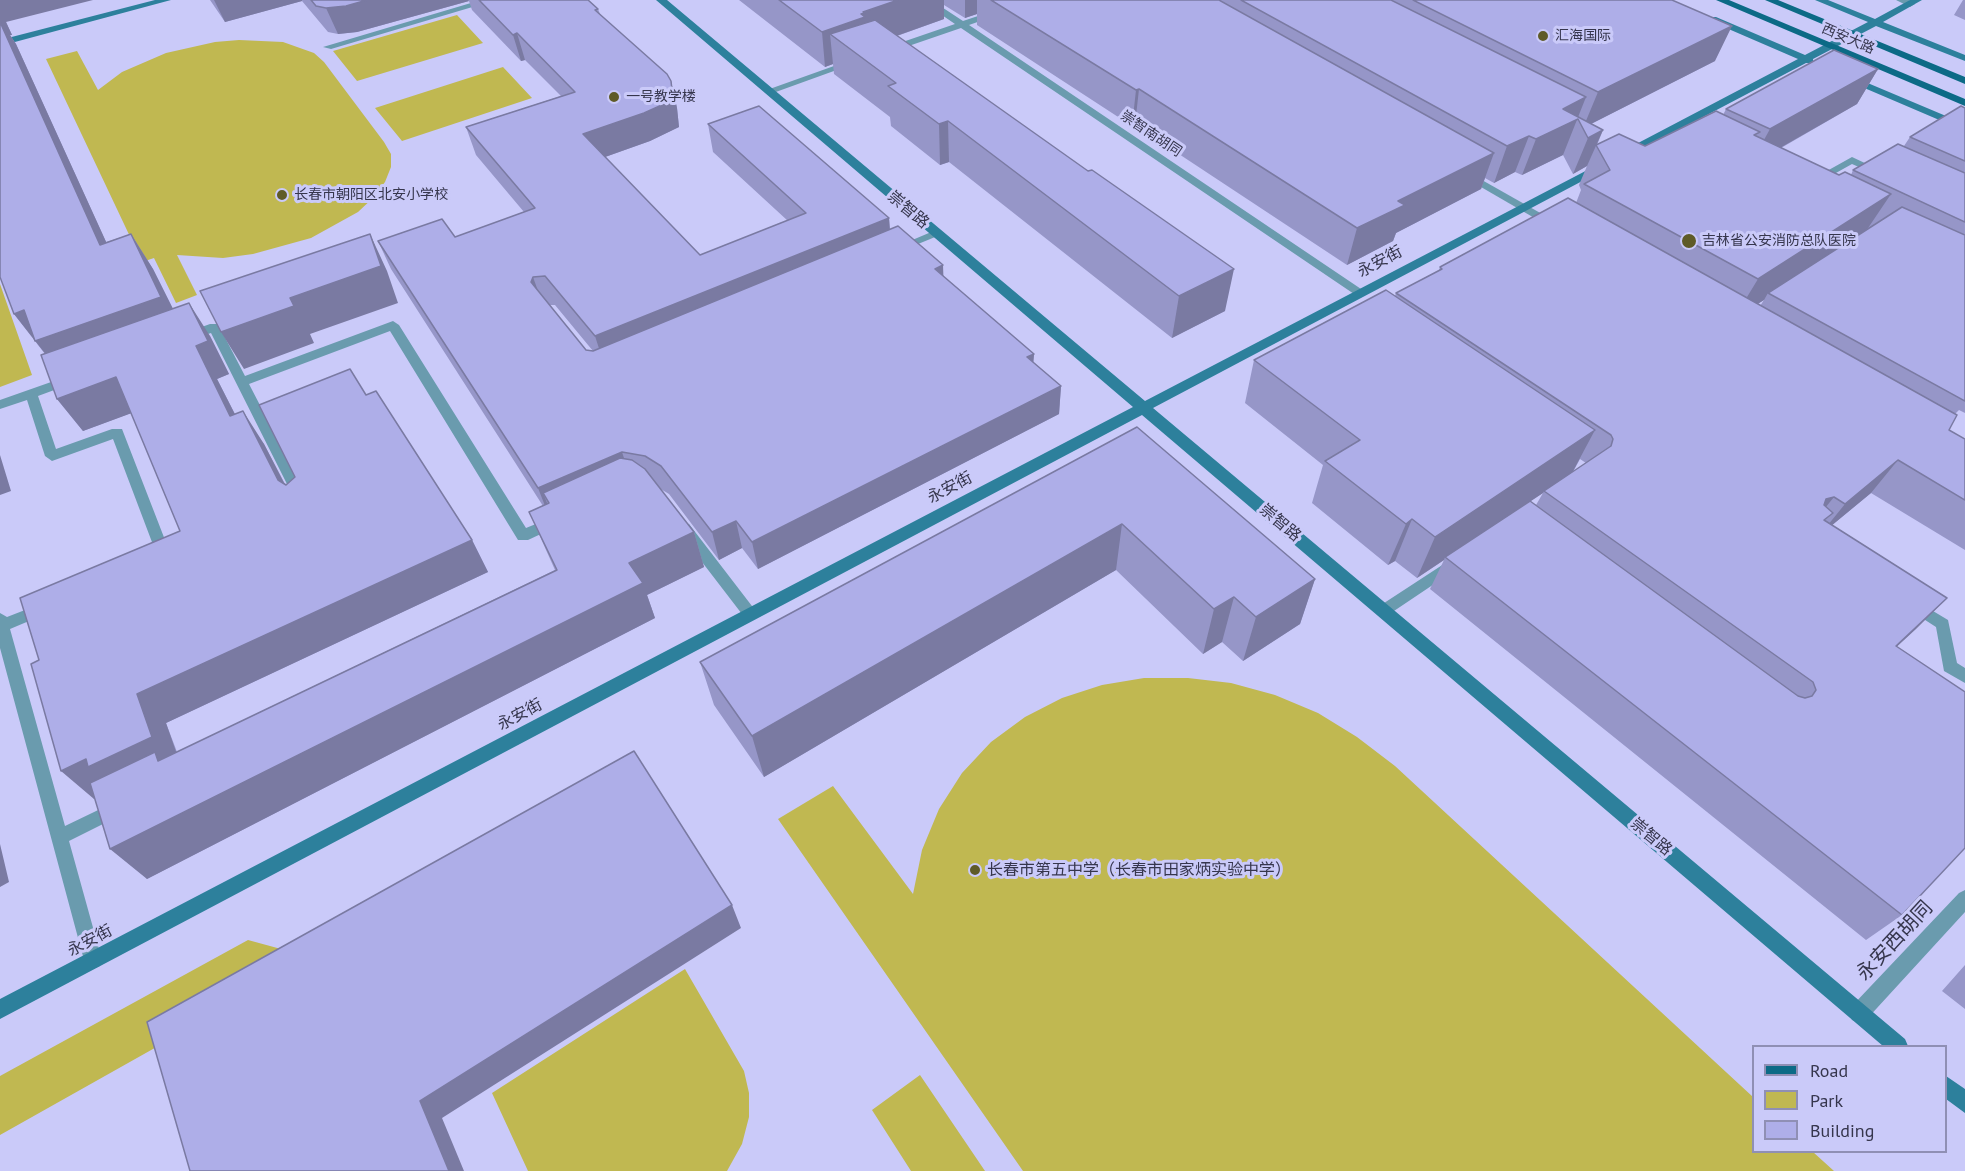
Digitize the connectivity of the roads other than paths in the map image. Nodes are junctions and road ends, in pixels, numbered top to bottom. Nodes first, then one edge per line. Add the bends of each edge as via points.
1 (491, 0) edge
2 (661, 0) edge
3 (925, 0) edge
4 (1035, 0) edge
5 (1721, 0) edge
6 (1770, 0) edge
7 (1820, 0) edge
8 (162, 1) edge
9 (1909, 1) edge
10 (1701, 14) edge
11 (1875, 22) junction
12 (962, 25) junction
13 (1852, 34) junction
14 (0, 43) edge
15 (1830, 46) junction
16 (328, 47) dead end
17 (882, 52) edge
18 (1965, 58) edge
19 (859, 60) edge
20 (1810, 61) junction
21 (1837, 73) edge
22 (1965, 81) edge
23 (769, 91) junction
24 (1965, 103) edge
25 (1965, 128) edge
26 (1452, 166) edge
27 (1895, 180) edge
28 (1803, 187) edge
29 (1524, 207) junction
30 (1563, 230) edge
31 (936, 233) junction
32 (882, 256) edge
33 (1361, 293) junction
34 (182, 339) edge
35 (85, 374) edge
36 (242, 382) junction
37 (31, 394) junction
38 (0, 405) edge
39 (1143, 407) junction
40 (307, 510) edge
41 (566, 517) edge
42 (677, 519) edge
43 (1466, 554) edge
44 (154, 562) edge
45 (1904, 599) edge
46 (56, 603) edge
47 (1383, 611) junction
48 (750, 614) junction
49 (1, 623) edge
50 (1965, 676) edge
51 (133, 801) edge
52 (60, 837) junction
53 (1965, 899) edge
54 (93, 960) junction
55 (0, 1009) edge
56 (1859, 1013) junction
57 (1896, 1045) edge
58 (1947, 1087) edge
59 (1965, 1103) edge

1 - 16 street
2 - 23 street, 崇智路
3 - 12 street, 崇智南胡同
4 - 12 street
5 - 15 main road, 西安大路
6 - 13 main road, 西安大路
7 - 11 street
8 - 14 street
9 - 11 street, 永安街
10 - 20 street
11 - 13 street, 永安街
11 - 18 street
12 - 17 street
12 - 33 street, 崇智南胡同
13 - 15 street, 永安街
13 - 22 main road, 西安大路
15 - 20 street, 永安街
15 - 24 main road, 西安大路
19 - 23 street
20 - 29 street, 永安街 via 1674,134 1619,152
21 - 25 street
23 - 31 street, 崇智路
26 - 29 street
27 - 28 street via 1852,160
29 - 30 street
29 - 33 street, 永安街
31 - 32 street
31 - 39 street, 崇智路
33 - 39 street, 永安街 via 1346,306
34 - 36 street via 214,327
35 - 37 street
36 - 40 street
36 - 41 street via 393,325 523,536
37 - 38 street
37 - 44 street via 52,456 117,432 165,558
39 - 47 street, 崇智路
39 - 48 street, 永安街
42 - 48 street
43 - 47 street
45 - 50 street via 1943,624 1950,666
46 - 49 street
47 - 56 street, 崇智路
48 - 54 street, 永安街
49 - 52 street
51 - 52 street
52 - 54 street
53 - 56 street, 永安西胡同
54 - 55 street, 永安街
56 - 57 street, 崇智路
58 - 59 street

